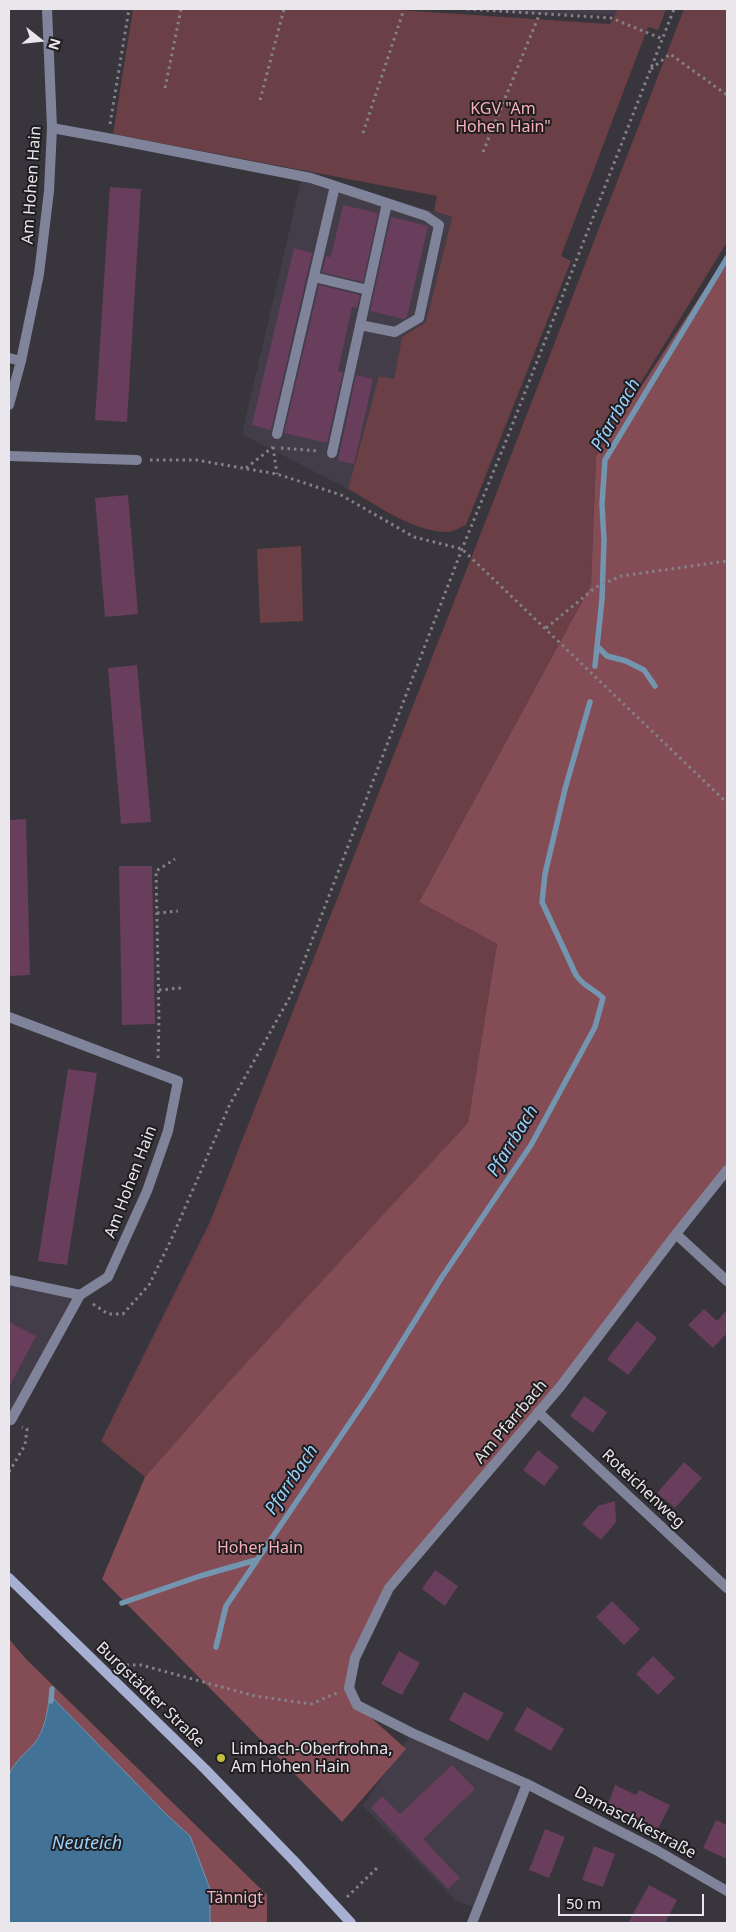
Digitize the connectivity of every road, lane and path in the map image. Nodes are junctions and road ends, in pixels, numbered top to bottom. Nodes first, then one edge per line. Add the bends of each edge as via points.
1 (47, 9) edge
2 (129, 9) edge
3 (181, 9) edge
4 (284, 9) edge
5 (404, 9) edge
6 (466, 9) edge
7 (674, 9) edge
8 (540, 14) junction
9 (663, 39) junction
10 (651, 69) junction
11 (165, 88) dead end
12 (727, 94) edge
13 (260, 100) dead end
14 (52, 128) junction
15 (363, 133) dead end
16 (107, 138) junction
17 (483, 152) dead end
18 (335, 186) junction
19 (387, 203) junction
20 (314, 277) junction
21 (368, 290) junction
22 (360, 325) junction
23 (9, 358) edge
24 (21, 362) junction
25 (9, 405) edge
26 (277, 434) joint
27 (273, 447) junction
28 (332, 452) joint
29 (9, 456) edge
30 (137, 460) joint
31 (246, 469) junction
32 (277, 474) junction
33 (462, 549) junction
34 (727, 561) edge
35 (546, 628) junction
36 (727, 803) edge
37 (175, 859) dead end
38 (178, 911) dead end
39 (157, 913) junction
40 (181, 988) dead end
41 (159, 990) junction
42 (9, 1017) edge
43 (157, 1074) junction
44 (727, 1170) edge
45 (676, 1234) junction
46 (9, 1280) edge
47 (727, 1281) edge
48 (80, 1295) junction
49 (538, 1412) junction
50 (11, 1420) joint
51 (9, 1472) edge
52 (9, 1578) edge
53 (727, 1588) edge
54 (99, 1666) junction
55 (349, 1688) junction
56 (527, 1784) junction
57 (378, 1866) dead end
58 (727, 1891) edge
59 (336, 1907) junction
60 (351, 1923) edge
61 (472, 1923) edge

1 - 14 street, Am Hohen Hain
2 - 16 path
3 - 11 path
4 - 13 path
5 - 15 path
6 - 8 path
7 - 9 path
8 - 9 path via 611,18
8 - 17 path
9 - 10 path
10 - 12 path via 670,54
10 - 33 path
14 - 16 street
14 - 24 street, Am Hohen Hain via 50,183 39,274
16 - 18 street via 311,178
18 - 19 street
18 - 20 street
19 - 21 street
19 - 22 street via 426,216 439,224 419,318 396,332
20 - 21 street
20 - 26 street
21 - 22 street
22 - 28 street
23 - 24 street
24 - 25 street, Am Hohen Hain
26 - 27 path
27 - 28 path
27 - 31 path
27 - 32 path
29 - 30 street
30 - 31 path via 196,460
31 - 32 path
32 - 33 path via 340,495 414,537
33 - 35 path
33 - 48 path via 291,995 230,1104 149,1285 123,1314 108,1314
34 - 35 path via 621,576 596,587
35 - 36 path
37 - 39 path via 156,871
38 - 39 path
39 - 41 path
40 - 41 path
41 - 43 path
42 - 43 street, Am Hohen Hain
43 - 48 street, Am Hohen Hain via 178,1081 168,1131 147,1192 108,1277
44 - 45 street, Am Pfarrbach
45 - 47 street
45 - 49 street, Am Pfarrbach
46 - 48 street
48 - 50 street
49 - 53 street, Roteichenweg
49 - 55 street, Am Pfarrbach via 389,1588 356,1658
50 - 51 path via 27,1429 25,1445
52 - 54 main road, Burgstädter Straße
54 - 55 path via 141,1665 255,1696 311,1704
54 - 59 main road, Burgstädter Straße via 205,1769
55 - 56 street, Damaschkestraße via 357,1705
56 - 58 street, Damaschkestraße via 656,1850
56 - 61 street
57 - 59 path
59 - 60 main road, Burgstädter Straße

